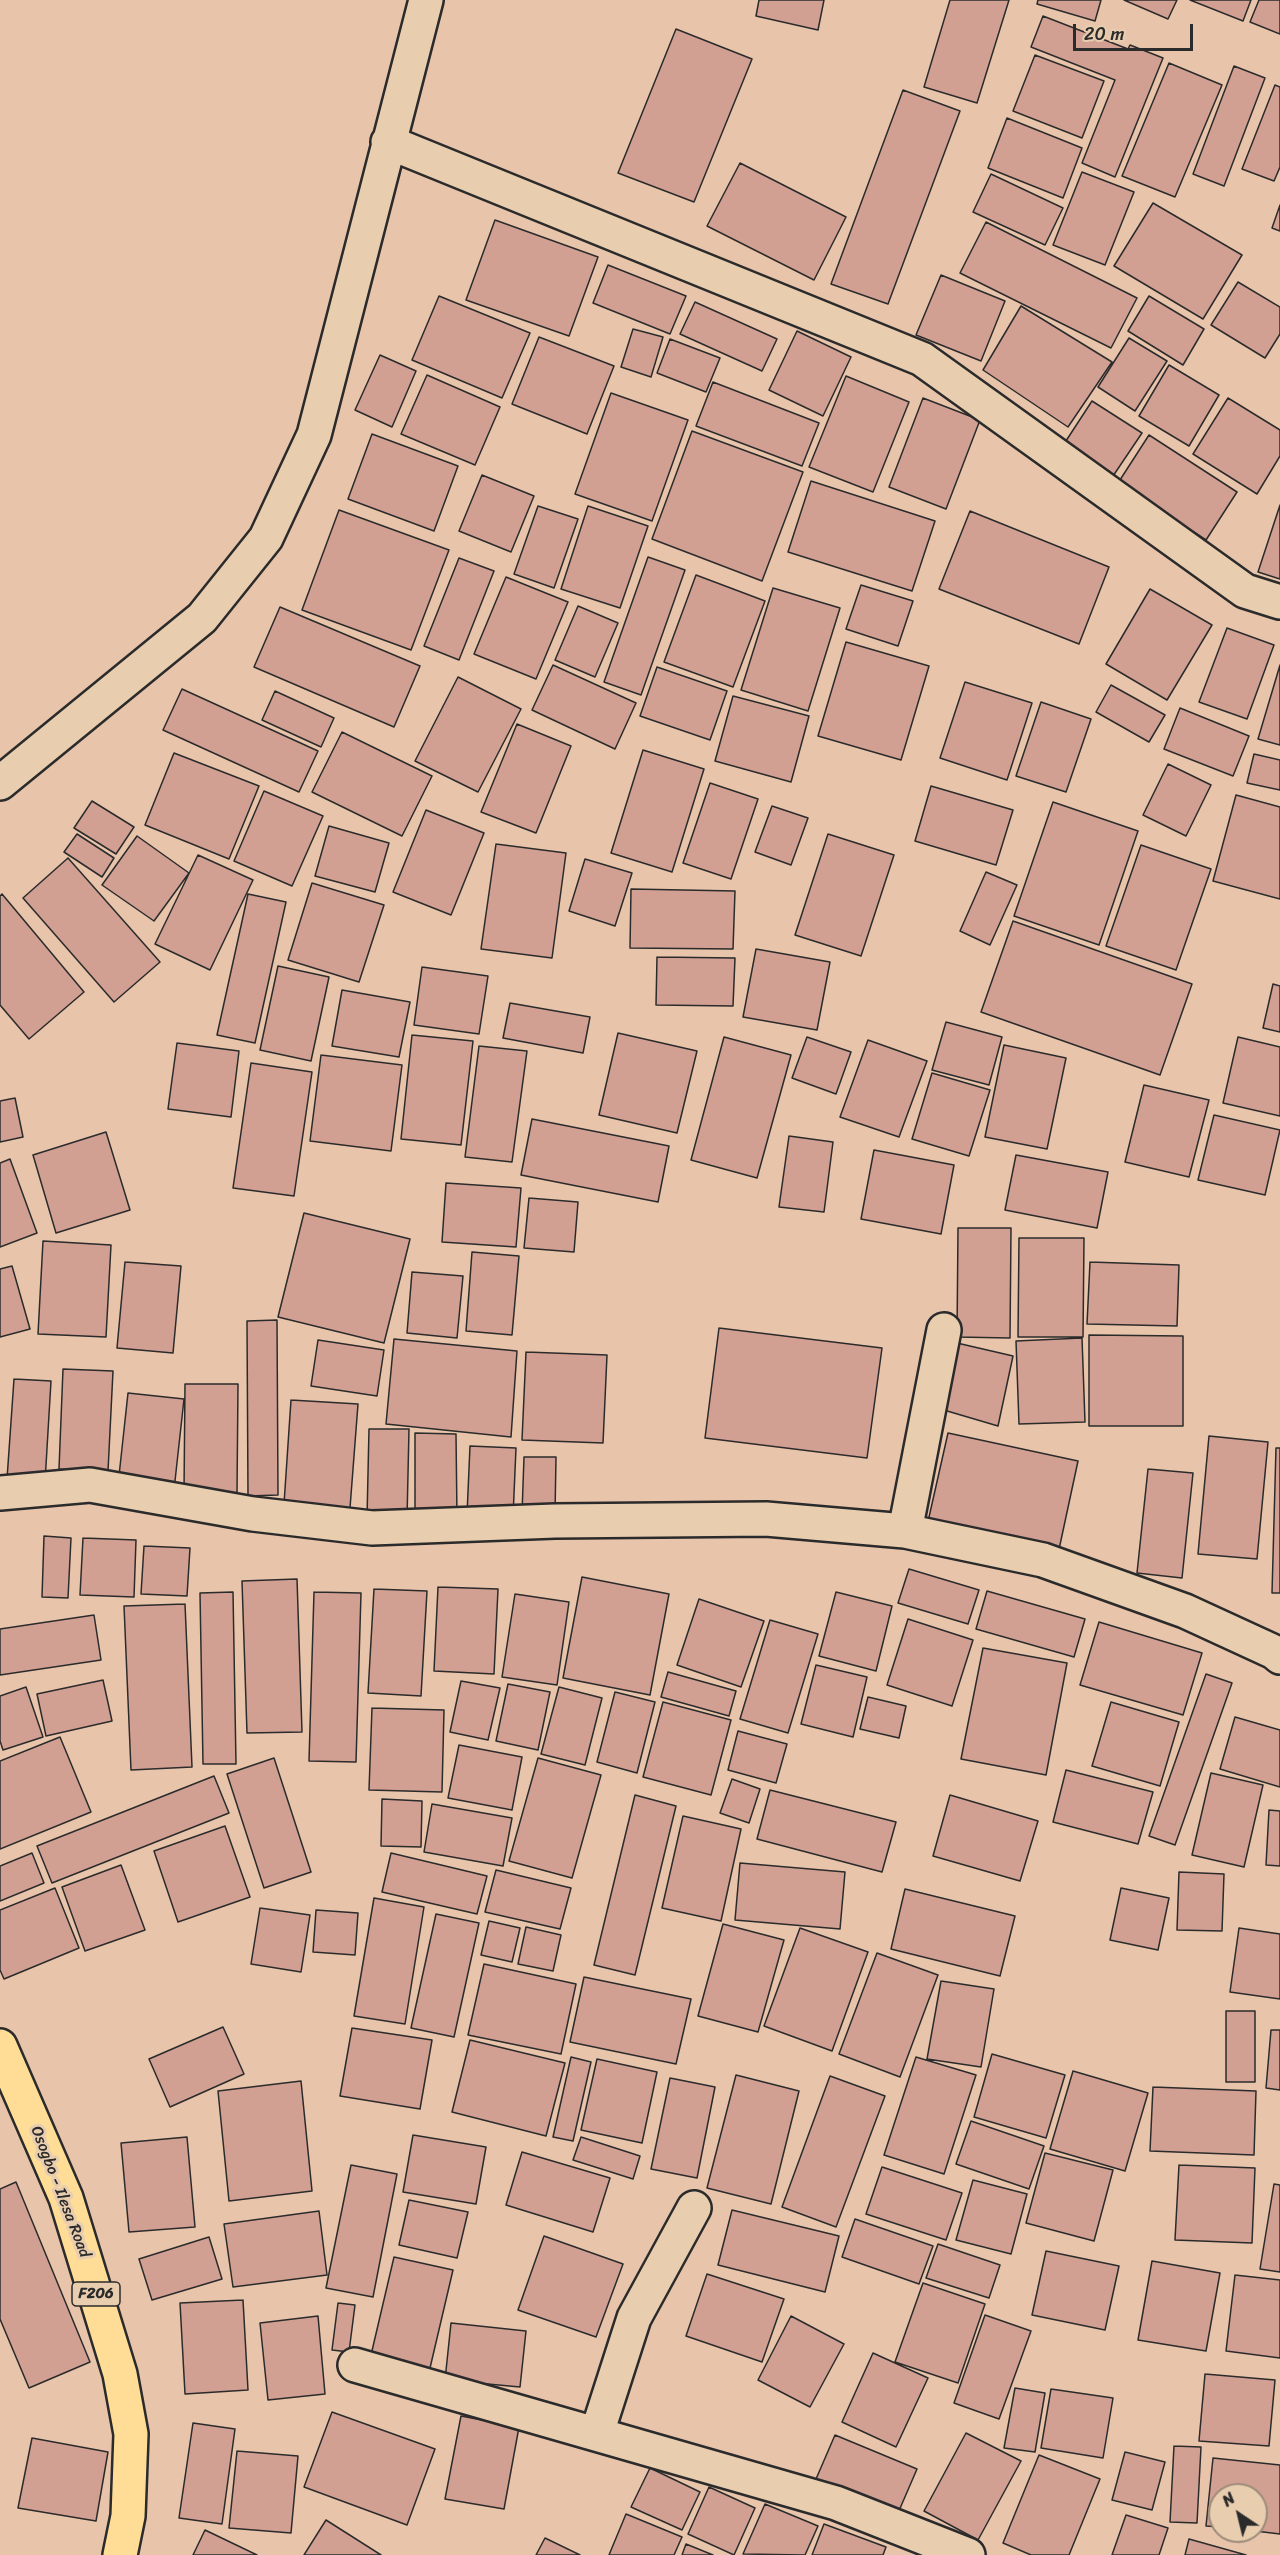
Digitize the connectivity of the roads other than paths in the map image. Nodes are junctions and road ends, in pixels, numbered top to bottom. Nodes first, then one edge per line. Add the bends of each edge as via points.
1 (426, 0) edge
2 (388, 142) junction
3 (1280, 602) edge
4 (0, 783) edge
5 (944, 1330) dead end
6 (0, 1494) edge
7 (905, 1531) junction
8 (1280, 1657) edge
9 (0, 2046) edge
10 (694, 2208) dead end
11 (355, 2365) dead end
12 (597, 2433) junction
13 (120, 2555) edge
14 (968, 2555) edge

1 - 2 street
2 - 3 street via 921,359 1245,591
2 - 4 street via 314,435 266,538 202,618
5 - 7 street
6 - 7 street via 90,1485 253,1514 372,1528 766,1519
7 - 8 street via 1043,1560 1185,1611
9 - 13 main road, Osogbo - Ilesa Road / F206 via 66,2198 120,2374 131,2434 128,2516
10 - 12 street via 634,2318
11 - 12 street
12 - 14 street via 836,2503

